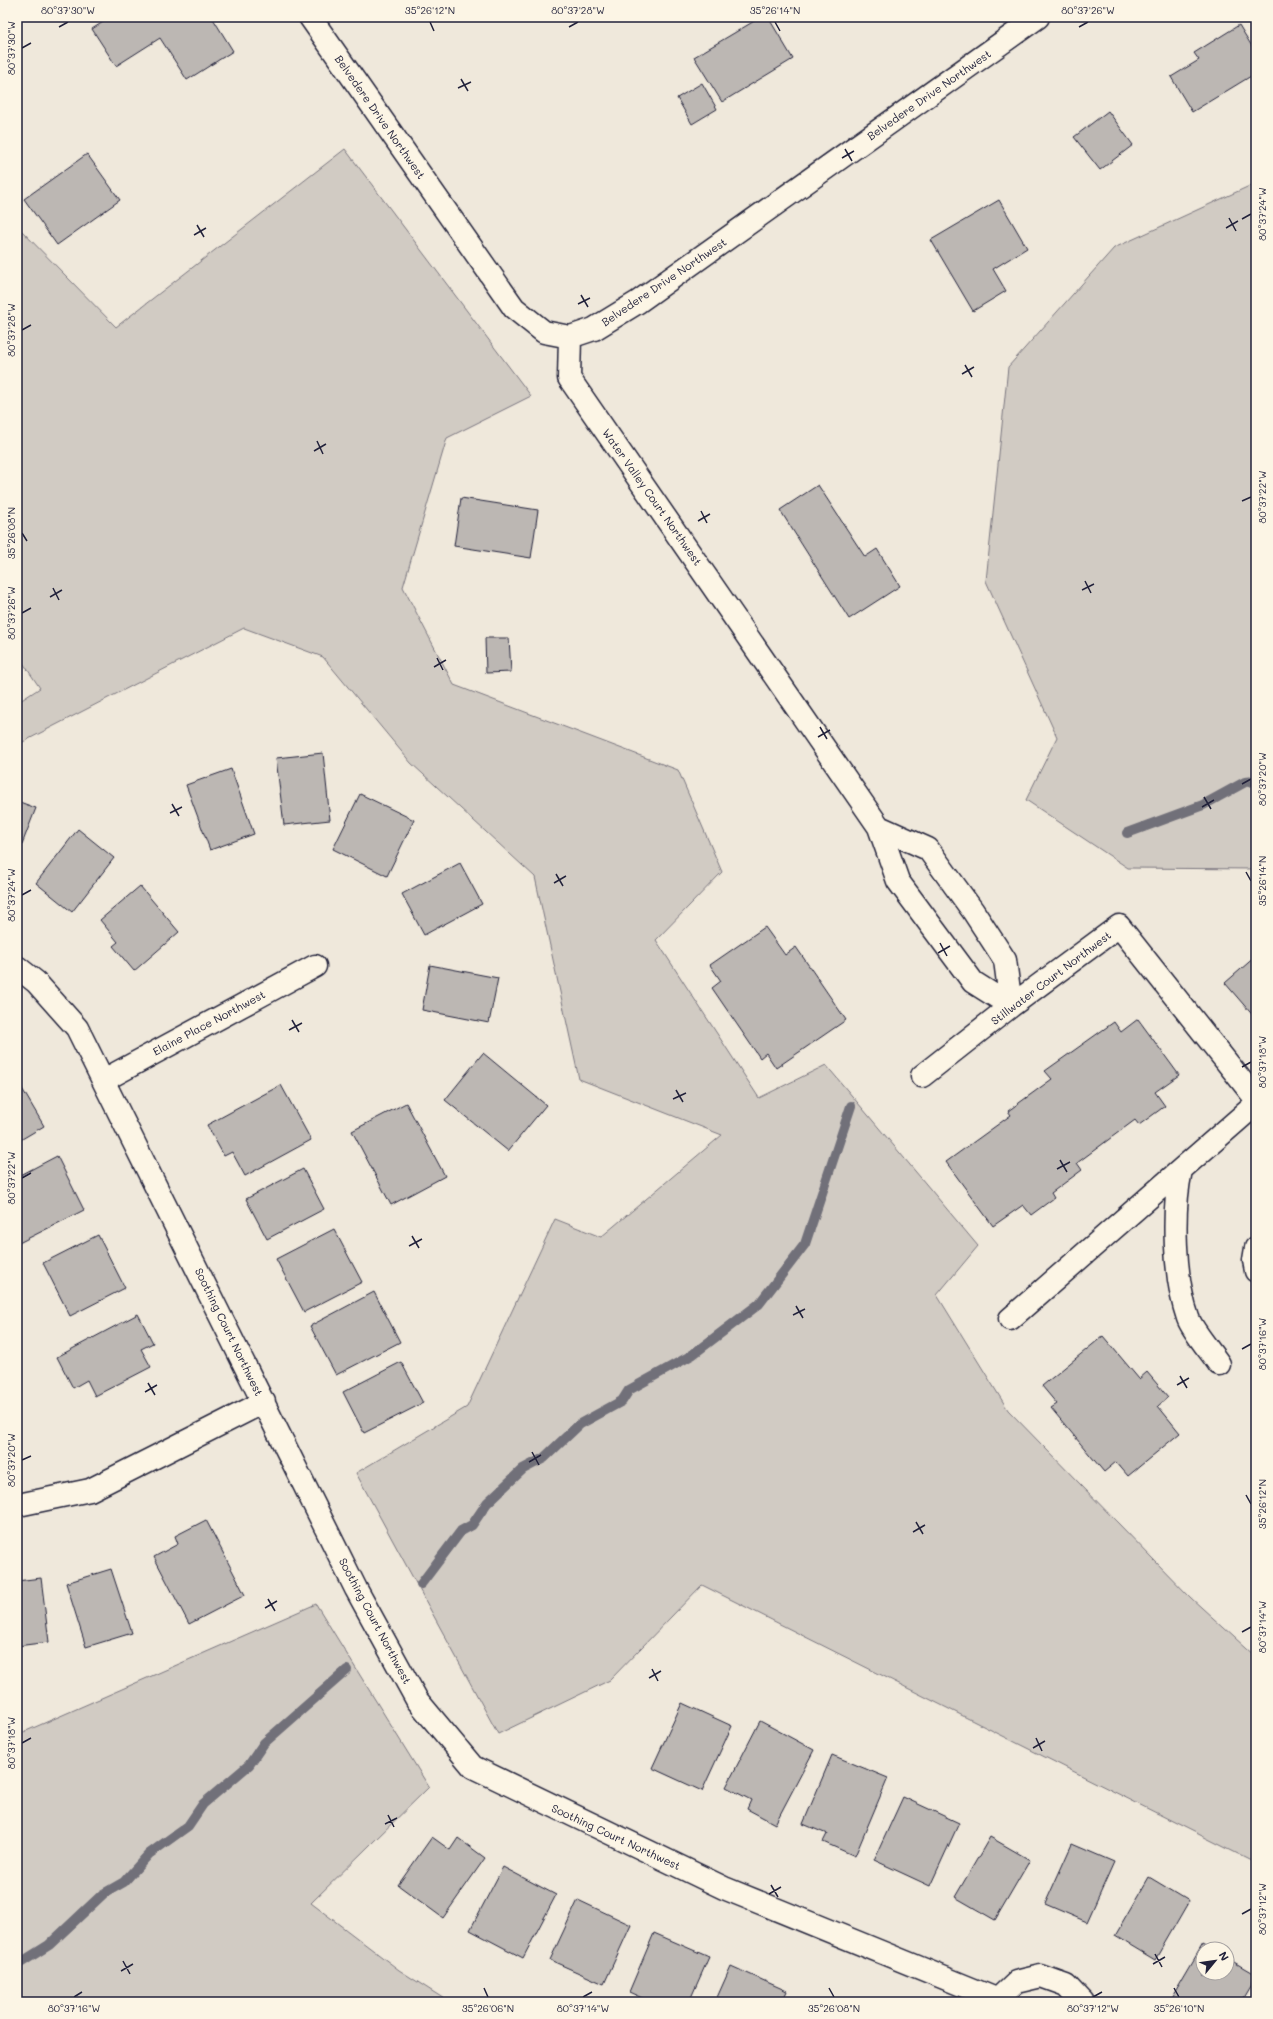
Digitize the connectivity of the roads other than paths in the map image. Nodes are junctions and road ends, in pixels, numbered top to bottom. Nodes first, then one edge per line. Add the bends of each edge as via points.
1 (310, 17) edge
2 (1038, 17) edge
3 (570, 337) junction
4 (879, 827) junction
5 (315, 966) dead end
6 (17, 967) edge
7 (1011, 1006) junction
8 (922, 1076) dead end
9 (104, 1080) junction
10 (1256, 1099) edge
11 (1256, 1104) edge
12 (1181, 1170) junction
13 (1256, 1248) edge
14 (1256, 1271) edge
15 (1010, 1319) dead end
16 (1219, 1364) dead end
17 (264, 1402) junction
18 (17, 1504) edge
19 (996, 2001) edge
20 (1082, 2002) edge

1 - 3 street, Belvedere Drive Northwest via 514,308 544,332
2 - 3 street, Belvedere Drive Northwest via 638,302 594,329
3 - 4 street, Water Valley Court Northwest via 569,378
4 - 7 street, Water Valley Court Northwest via 898,881 973,982
4 - 7 street via 928,849 960,892 1005,960
5 - 9 street, Elaine Place Northwest
6 - 9 street, Soothing Court Northwest via 36,982 78,1028
7 - 8 street, Stillwater Court Northwest
7 - 10 street, Stillwater Court Northwest via 1119,926
9 - 17 street, Soothing Court Northwest
11 - 12 street
12 - 15 street
12 - 16 street via 1176,1193 1175,1227 1179,1276 1188,1319
13 - 14 street
17 - 18 street via 90,1490
17 - 19 street, Soothing Court Northwest via 356,1590 418,1700 473,1767 724,1888
19 - 20 street, Soothing Court Northwest via 1016,1982 1041,1976 1066,1985

